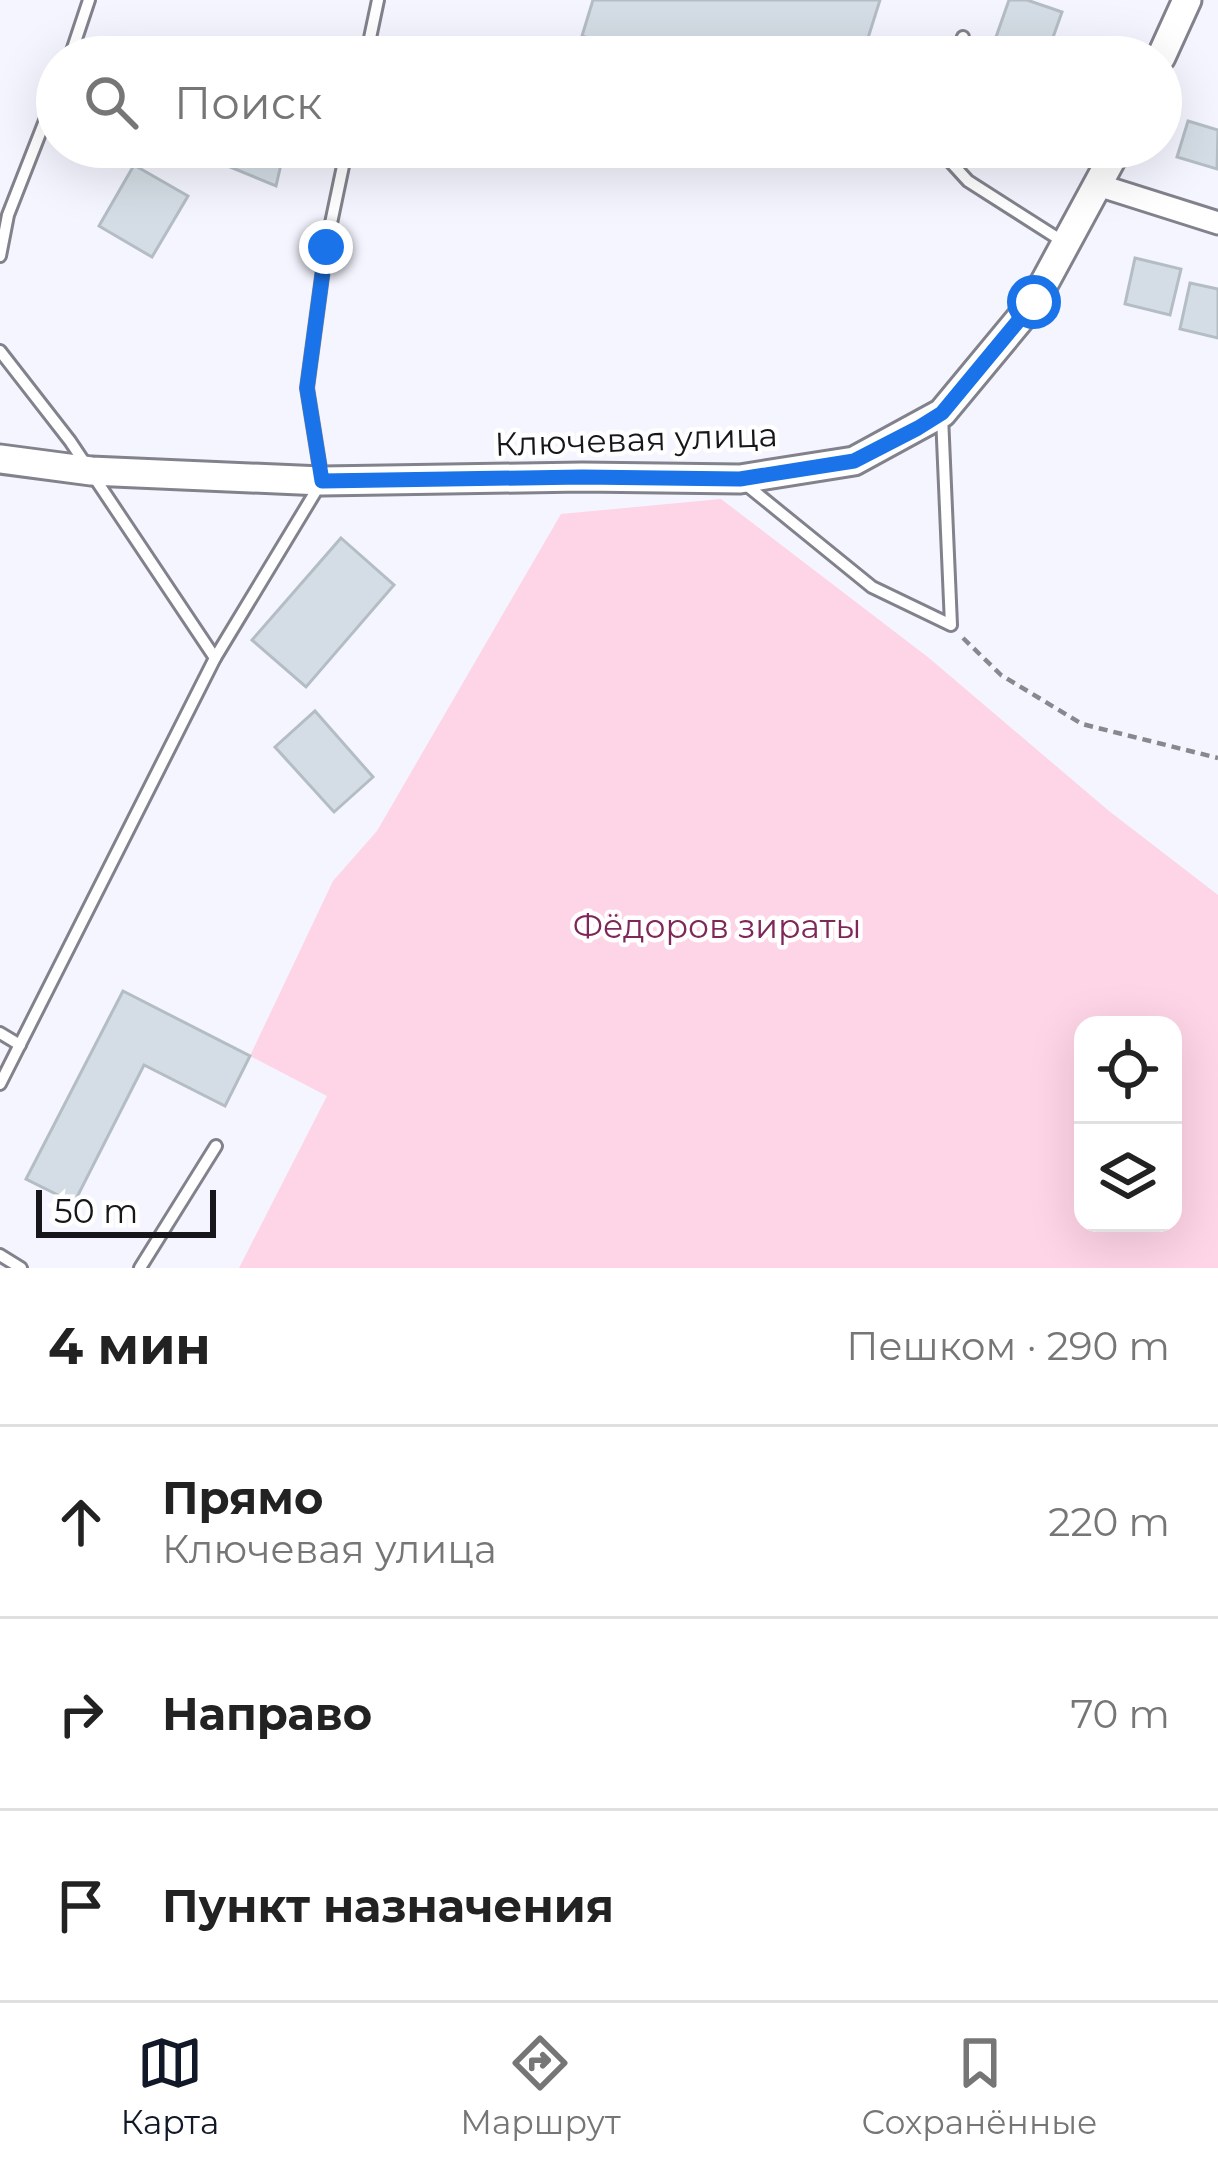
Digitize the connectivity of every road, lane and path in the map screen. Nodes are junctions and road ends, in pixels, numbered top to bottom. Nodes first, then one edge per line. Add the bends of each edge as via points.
1 (89, 0) edge
2 (378, 0) edge
3 (1187, 0) edge
4 (77, 36) edge
5 (370, 36) edge
6 (1171, 36) edge
7 (36, 144) edge
8 (343, 168) edge
9 (956, 168) edge
10 (1107, 168) edge
11 (1098, 185) junction
12 (1218, 223) edge
13 (1065, 243) junction
14 (0, 256) edge
15 (0, 351) edge
16 (942, 413) junction
17 (0, 459) edge
18 (91, 471) junction
19 (740, 479) junction
20 (322, 481) junction
21 (951, 625) junction
22 (215, 658) junction
23 (1218, 758) edge
24 (0, 1034) edge
25 (20, 1045) junction
26 (0, 1084) edge
27 (216, 1146) dead end
28 (0, 1255) edge
29 (21, 1268) edge
30 (140, 1268) edge

1 - 4 lane
2 - 5 lane
3 - 6 street
7 - 14 lane
8 - 20 lane via 307,388
9 - 13 lane
10 - 11 street, Ключевая улица
11 - 12 street
11 - 13 street, Ключевая улица
13 - 16 street, Ключевая улица via 1034,302
15 - 18 lane
16 - 19 street, Ключевая улица via 854,461
16 - 21 lane
17 - 18 street, Ключевая улица
18 - 20 street, Ключевая улица
18 - 22 lane
19 - 20 street, Ключевая улица
19 - 21 lane via 872,587
20 - 22 lane
21 - 23 path via 1001,675 1082,724
22 - 25 lane
24 - 25 lane
25 - 26 lane
27 - 30 lane
28 - 29 lane

